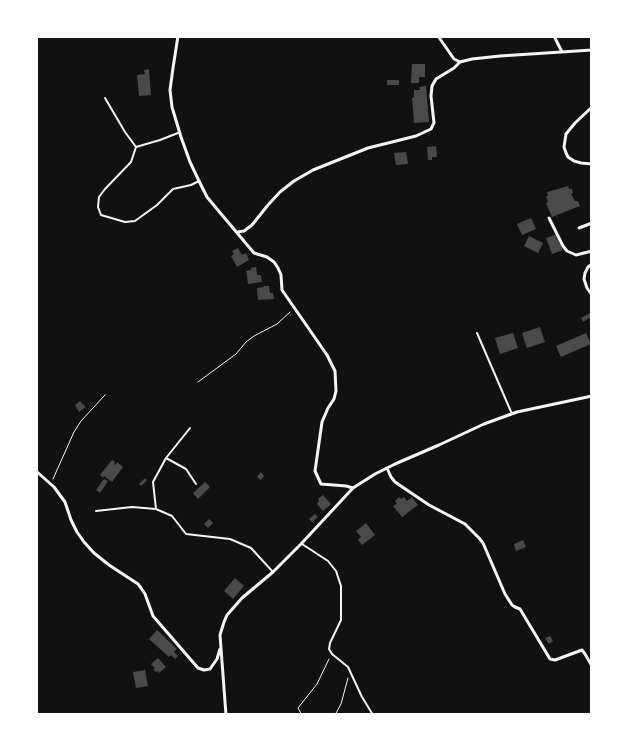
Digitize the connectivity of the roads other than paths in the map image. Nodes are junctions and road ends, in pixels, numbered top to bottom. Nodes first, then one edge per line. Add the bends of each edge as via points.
1 (178, 36) edge
2 (438, 36) edge
3 (556, 36) edge
4 (592, 50) edge
5 (562, 52) junction
6 (460, 62) junction
7 (105, 98) dead end
8 (592, 107) edge
9 (180, 132) junction
10 (136, 147) junction
11 (592, 164) edge
12 (199, 181) junction
13 (549, 218) dead end
14 (592, 223) edge
15 (579, 228) dead end
16 (236, 232) junction
17 (592, 251) edge
18 (592, 264) edge
19 (592, 295) edge
20 (477, 333) dead end
21 (592, 396) edge
22 (512, 414) junction
23 (190, 428) dead end
24 (166, 458) junction
25 (387, 468) junction
26 (36, 471) edge
27 (196, 484) dead end
28 (354, 488) junction
29 (156, 508) junction
30 (96, 511) dead end
31 (301, 544) junction
32 (273, 572) junction
33 (220, 646) junction
34 (592, 666) edge
35 (226, 715) edge
36 (373, 715) edge

1 - 9 street via 170,90
2 - 6 street via 454,59
3 - 5 street
4 - 5 street
5 - 6 street
6 - 16 street via 432,86 434,123 431,129 368,148 312,170 280,192 244,231
7 - 10 lane
8 - 11 street via 566,134 564,147 568,157 574,161
9 - 10 lane
9 - 12 street
10 - 12 lane via 131,162 99,197 101,215 136,222 173,189
12 - 16 street via 207,197
13 - 17 street via 567,251 576,255
14 - 15 street
16 - 28 street via 254,252 274,262 281,275 282,290 335,371 336,391 322,422 314,471 322,484
18 - 19 street via 584,279
20 - 22 lane
21 - 22 street
22 - 25 street
23 - 24 lane
24 - 27 lane via 186,469
24 - 29 lane via 153,482
25 - 28 street
25 - 34 street via 395,482 430,506 465,524 479,538 505,594 512,605 520,609 550,659 582,650
26 - 33 street via 65,502 84,542 109,565 138,584 153,616 198,668 210,668 217,659
28 - 31 street
29 - 30 lane
29 - 32 lane via 172,516 186,534 230,540 251,548
31 - 32 street
31 - 36 lane via 328,561 336,571 341,586 340,620 330,649 348,667
32 - 33 street via 227,615
33 - 35 street

